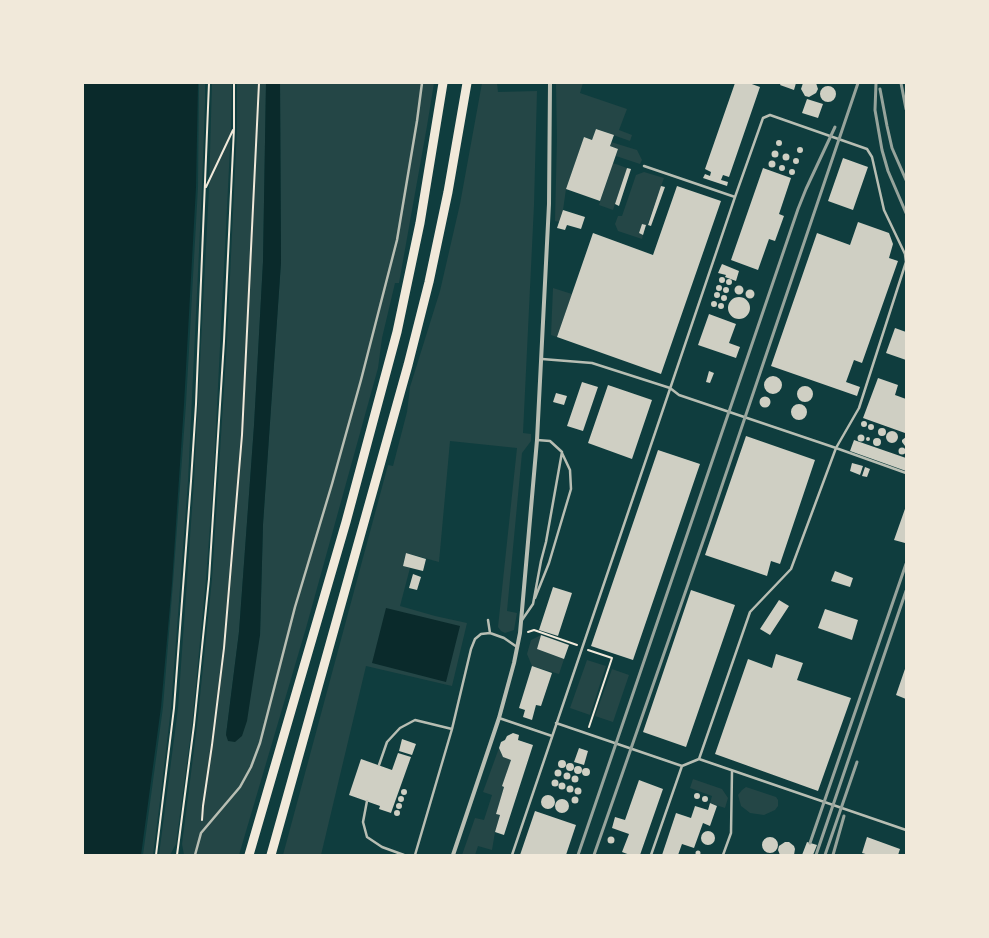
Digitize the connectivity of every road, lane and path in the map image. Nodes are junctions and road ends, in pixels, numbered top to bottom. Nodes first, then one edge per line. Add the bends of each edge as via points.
1 (209, 83) edge
2 (234, 83) edge
3 (259, 83) edge
4 (422, 83) edge
5 (443, 83) edge
6 (467, 83) edge
7 (550, 83) edge
8 (234, 128) junction
9 (644, 166) dead end
10 (205, 188) junction
11 (735, 197) junction
12 (541, 359) junction
13 (670, 388) junction
14 (537, 440) junction
15 (836, 448) junction
16 (562, 452) junction
17 (906, 473) edge
18 (532, 604) junction
19 (488, 620) dead end
20 (521, 622) junction
21 (490, 633) junction
22 (517, 647) junction
23 (499, 718) junction
24 (556, 723) junction
25 (452, 728) junction
26 (552, 736) junction
27 (699, 759) junction
28 (379, 765) dead end
29 (682, 766) junction
30 (732, 771) junction
31 (367, 801) dead end
32 (906, 830) edge
33 (201, 833) junction
34 (156, 855) edge
35 (177, 855) edge
36 (195, 855) edge
37 (249, 855) edge
38 (271, 855) edge
39 (404, 855) edge
40 (415, 855) edge
41 (453, 855) edge
42 (512, 855) edge
43 (651, 855) edge
44 (723, 855) edge

1 - 10 path
2 - 8 path
3 - 33 path via 242,435 224,648
4 - 33 lane via 397,240 361,380 295,607 260,743 240,787
5 - 37 highway via 420,223 397,332 348,515
6 - 38 highway via 448,192 408,365
7 - 12 street via 549,204
8 - 10 path
8 - 35 path via 209,579
9 - 11 lane
10 - 34 path via 196,404 175,692
11 - 13 lane
11 - 15 lane via 763,118 770,115 867,149 872,157 884,210 905,254 906,262 859,408
12 - 13 lane via 592,363
12 - 14 street
13 - 15 lane via 679,395
13 - 24 lane
14 - 16 lane via 550,441
14 - 20 street
15 - 17 lane
15 - 27 lane via 791,569 750,612
16 - 18 lane
16 - 18 lane via 570,470 571,489 549,563
18 - 20 lane
19 - 21 lane
20 - 22 street
21 - 22 lane via 504,638
21 - 25 lane via 481,634 475,639
22 - 23 street
23 - 26 lane
23 - 41 street
24 - 26 lane
24 - 29 lane
25 - 28 lane via 415,720 400,728 387,742
25 - 40 lane
26 - 42 lane
27 - 29 lane
27 - 30 lane
29 - 43 lane
30 - 32 lane
30 - 44 lane via 730,833
31 - 39 lane via 363,822 367,838
33 - 36 lane

